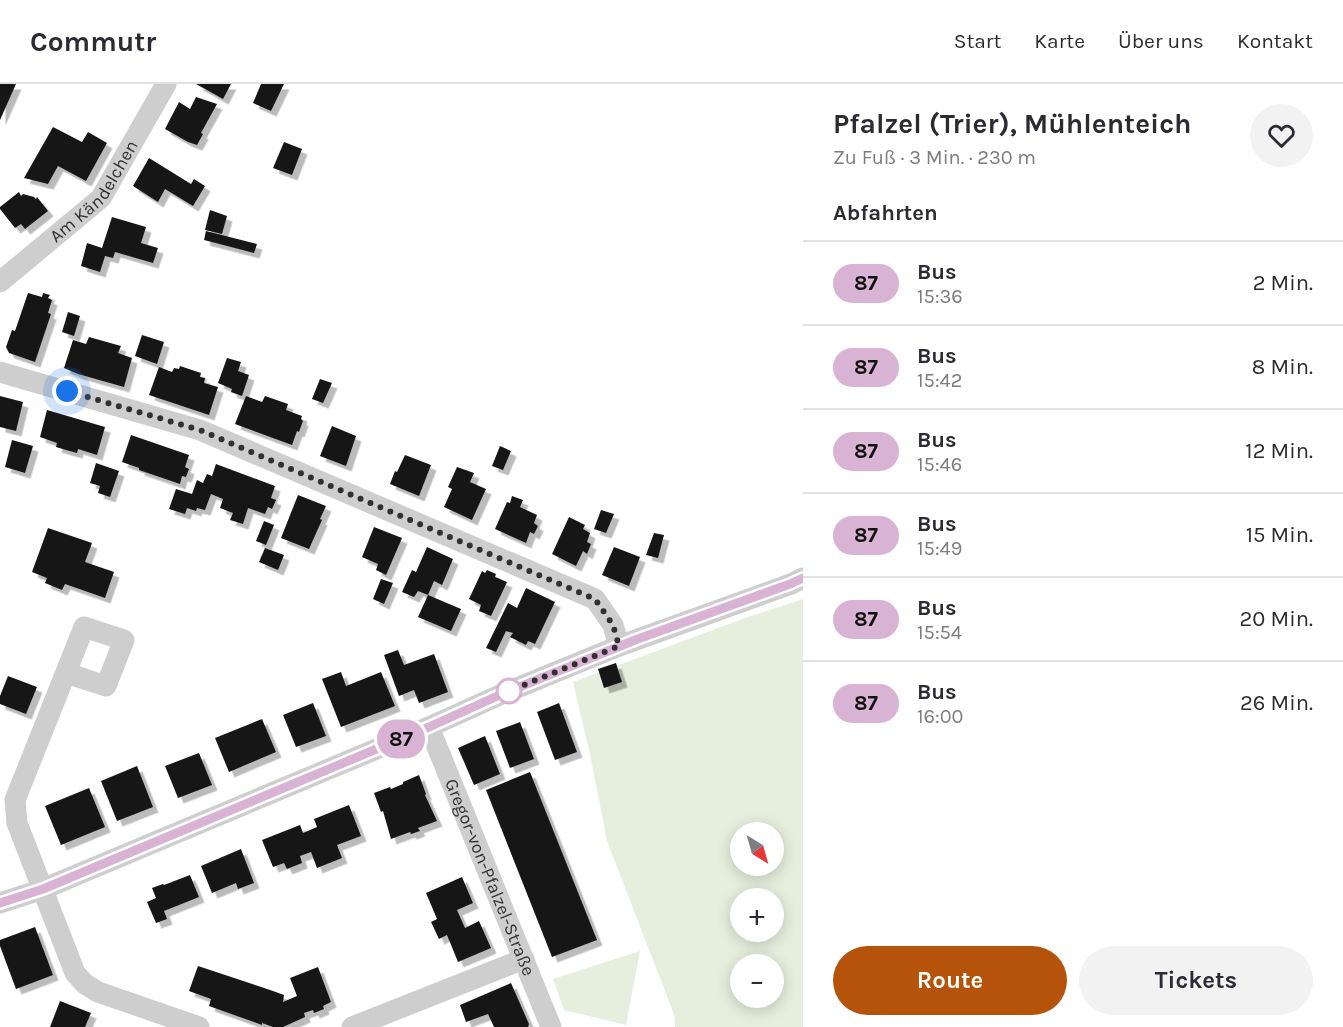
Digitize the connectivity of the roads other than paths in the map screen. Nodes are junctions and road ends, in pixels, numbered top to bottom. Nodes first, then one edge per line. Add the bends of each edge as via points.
1 (166, 84) edge
2 (0, 282) edge
3 (0, 372) edge
4 (803, 578) edge
5 (619, 646) junction
6 (66, 673) dead end
7 (429, 727) junction
8 (43, 889) junction
9 (0, 903) edge
10 (524, 959) junction
11 (199, 1027) edge
12 (352, 1027) edge
13 (551, 1027) edge

1 - 2 street, Am Kändelchen via 101,198
3 - 5 street via 200,430 595,599 613,625
4 - 5 street
5 - 7 street
6 - 8 street via 15,800 17,823
7 - 8 street
7 - 10 street, Gregor-von-Pfalzel-Straße
8 - 9 street
8 - 11 street via 75,973 85,984
10 - 12 street
10 - 13 street, Gregor-von-Pfalzel-Straße

